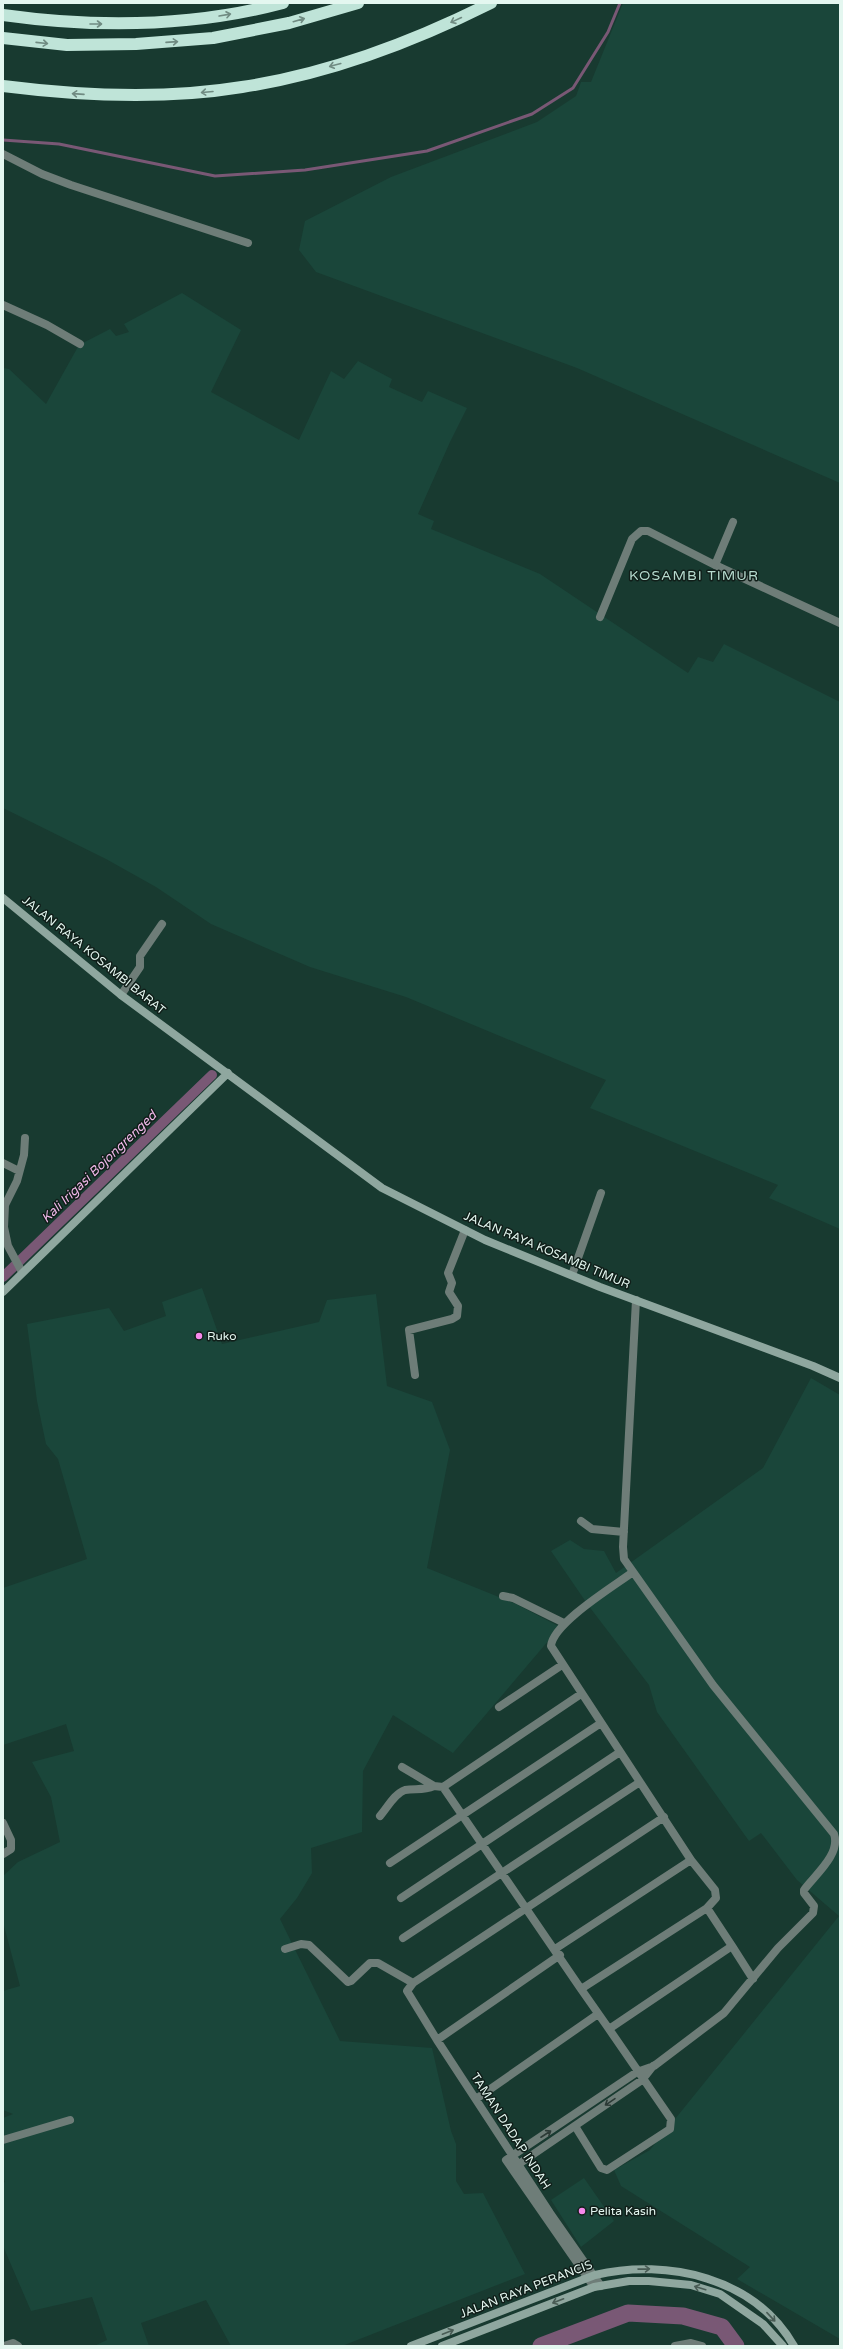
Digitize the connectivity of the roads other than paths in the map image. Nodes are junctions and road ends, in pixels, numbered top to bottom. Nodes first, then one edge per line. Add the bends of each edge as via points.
1 (284, 3) edge
2 (358, 3) edge
3 (491, 3) edge
4 (3, 15) edge
5 (3, 38) edge
6 (3, 86) edge
7 (3, 154) edge
8 (248, 243) dead end
9 (3, 305) edge
10 (80, 344) dead end
11 (733, 522) dead end
12 (715, 565) junction
13 (600, 618) dead end
14 (840, 623) edge
15 (3, 898) edge
16 (162, 924) dead end
17 (120, 995) junction
18 (228, 1073) junction
19 (25, 1138) dead end
20 (3, 1163) edge
21 (19, 1171) junction
22 (601, 1193) dead end
23 (465, 1230) junction
24 (19, 1267) junction
25 (572, 1275) junction
26 (3, 1292) edge
27 (636, 1300) junction
28 (415, 1375) dead end
29 (840, 1378) edge
30 (581, 1521) dead end
31 (624, 1532) junction
32 (633, 1572) junction
33 (503, 1596) dead end
34 (564, 1623) junction
35 (562, 1665) junction
36 (581, 1694) junction
37 (499, 1707) dead end
38 (601, 1723) junction
39 (620, 1752) junction
40 (402, 1767) dead end
41 (640, 1782) junction
42 (434, 1786) junction
43 (443, 1787) junction
44 (462, 1814) junction
45 (380, 1816) dead end
46 (664, 1817) junction
47 (3, 1823) edge
48 (482, 1843) junction
49 (3, 1854) edge
50 (691, 1860) junction
51 (390, 1862) dead end
52 (503, 1873) junction
53 (401, 1898) dead end
54 (527, 1908) junction
55 (707, 1908) junction
56 (403, 1938) dead end
57 (732, 1946) junction
58 (285, 1949) dead end
59 (557, 1952) junction
60 (753, 1978) junction
61 (411, 1985) junction
62 (581, 1989) junction
63 (598, 2014) junction
64 (609, 2029) junction
65 (437, 2040) junction
66 (654, 2066) junction
67 (637, 2072) junction
68 (642, 2080) junction
69 (476, 2099) junction
70 (70, 2120) dead end
71 (575, 2126) junction
72 (3, 2140) edge
73 (514, 2155) junction
74 (516, 2166) junction
75 (591, 2276) junction
76 (598, 2287) junction
77 (4, 2346) edge
78 (18, 2346) edge
79 (411, 2346) edge
80 (442, 2346) edge
81 (675, 2346) edge
82 (702, 2346) edge
83 (783, 2346) edge
84 (794, 2346) edge

4 -> 1 highway via 57,22 140,23 208,18
5 -> 2 highway via 68,45 136,44 213,38 289,22
3 -> 6 highway via 417,38 378,52 337,65 243,87 208,92 127,95 69,93
7 - 8 street via 42,174 71,185
9 - 10 street via 47,325
11 - 12 street
12 - 13 street via 648,531 641,532 632,539
12 - 14 street
15 - 17 main road, JALAN RAYA KOSAMBI BARAT
16 - 17 street via 140,956 140,968
17 - 18 main road, JALAN RAYA KOSAMBI BARAT
18 - 23 main road, JALAN RAYA KOSAMBI TIMUR via 382,1188
18 - 24 main road
19 - 21 street via 24,1155
20 - 21 street
21 - 24 street via 5,1205 4,1238
22 - 25 street
23 - 25 main road, JALAN RAYA KOSAMBI TIMUR
23 - 28 street via 448,1273 452,1283 449,1292 458,1306 457,1316 409,1330
24 - 26 main road
25 - 27 main road, JALAN RAYA KOSAMBI TIMUR
27 - 29 main road, JALAN RAYA KOSAMBI TIMUR
27 - 31 street
30 - 31 street via 592,1529
31 - 32 street via 624,1556
32 - 34 street
32 - 60 street via 713,1685 835,1839 834,1852 804,1890 815,1911 778,1948
33 - 34 street via 513,1598
34 - 35 street via 551,1646
35 - 36 street
35 - 37 street
36 - 38 street
36 - 43 street
38 - 39 street
38 - 44 street
39 - 41 street
39 - 48 street
40 - 42 street
41 - 46 street
41 - 52 street
42 - 43 street
42 - 45 street via 426,1790 399,1793
43 - 44 street
44 - 48 street
44 - 51 street
46 - 50 street
46 - 54 street
47 - 49 street via 11,1840 11,1849
48 - 52 street
48 - 53 street
50 - 55 street via 716,1894 716,1898
50 - 59 street
52 - 54 street
52 - 56 street
54 - 59 street
54 - 61 street
55 - 57 street
55 - 62 street
57 - 60 street
57 - 64 street
58 - 61 street via 301,1944 309,1945 348,1982 370,1963 378,1963
59 - 62 street
59 - 65 street
60 - 66 street via 724,2013
61 - 65 street, TAMAN DADAP INDAH via 409,1995
62 - 63 street
63 - 64 street
63 - 69 street
64 - 67 street
65 - 69 street, TAMAN DADAP INDAH
66 - 67 street
66 - 68 street
67 - 68 street
73 -> 67 street
68 -> 71 street
68 - 71 street via 671,2119 672,2125 669,2130 606,2170 601,2168
69 - 73 street, TAMAN DADAP INDAH
70 - 72 street
71 - 74 street
73 - 74 street, TAMAN DADAP INDAH
73 - 74 street, TAMAN DADAP INDAH via 506,2160
74 - 75 street, TAMAN DADAP INDAH
75 - 76 street, TAMAN DADAP INDAH
79 -> 75 main road, JALAN RAYA PERANCIS
75 -> 84 main road, JALAN RAYA PERANCIS via 651,2269 707,2278 732,2288 768,2313
76 -> 80 main road, JALAN RAYA PERANCIS
83 -> 76 main road, JALAN RAYA PERANCIS via 763,2324 720,2294 691,2285 649,2281 629,2281
77 - 78 street via 13,2343
81 - 82 street via 691,2343

